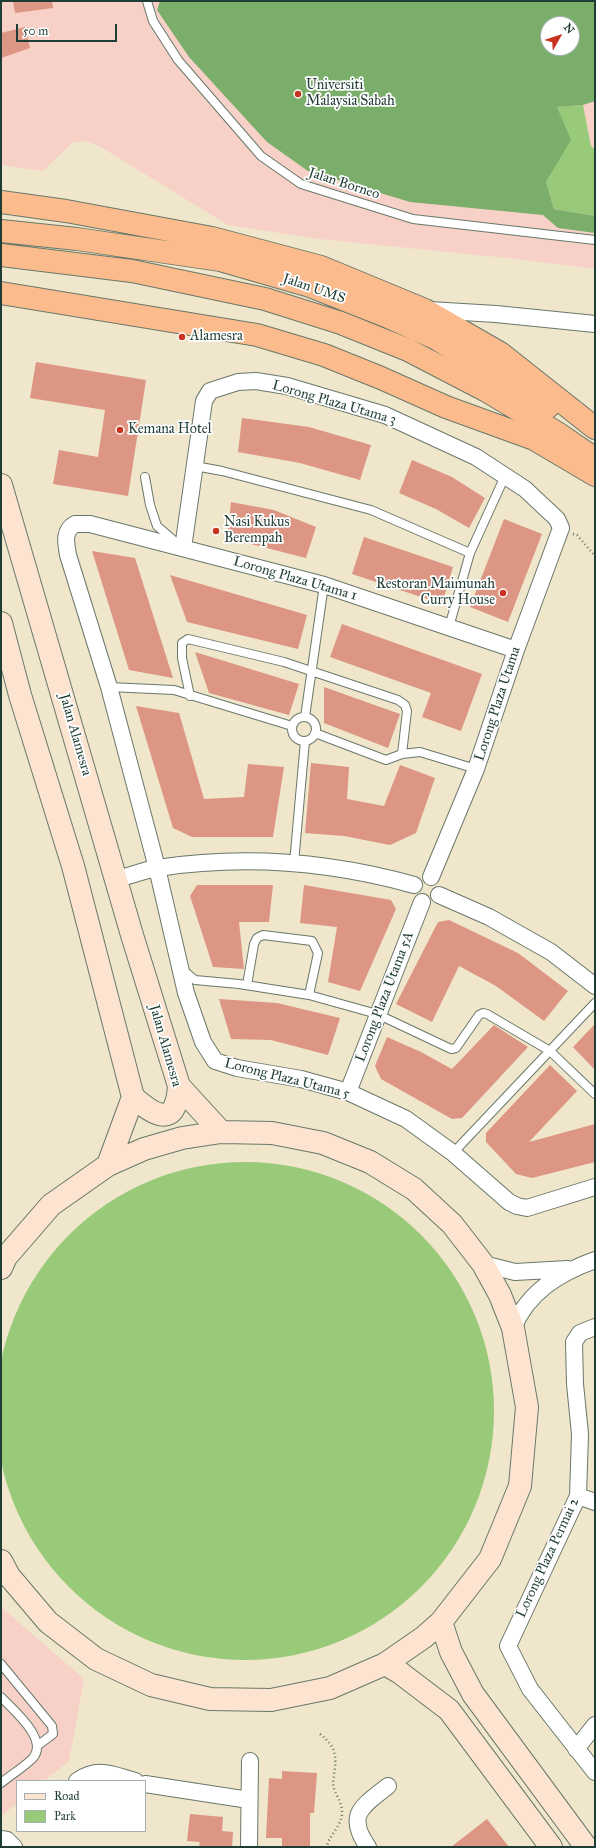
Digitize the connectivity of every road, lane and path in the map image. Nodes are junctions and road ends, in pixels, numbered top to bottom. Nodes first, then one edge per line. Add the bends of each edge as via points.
1 (147, 1) edge
2 (1, 202) edge
3 (1, 231) edge
4 (595, 240) edge
5 (1, 255) edge
6 (2, 294) edge
7 (425, 310) junction
8 (595, 324) edge
9 (591, 432) edge
10 (595, 460) edge
11 (195, 466) junction
12 (595, 475) edge
13 (505, 476) junction
14 (145, 477) dead end
15 (1, 485) edge
16 (71, 526) joint
17 (561, 528) junction
18 (183, 548) junction
19 (470, 553) junction
20 (595, 556) edge
21 (324, 585) junction
22 (1, 623) edge
23 (449, 627) junction
24 (516, 650) junction
25 (312, 670) junction
26 (108, 687) junction
27 (190, 696) junction
28 (305, 717) junction
29 (292, 726) junction
30 (315, 733) junction
31 (305, 741) junction
32 (402, 754) junction
33 (476, 769) junction
34 (294, 863) junction
35 (156, 868) junction
36 (431, 877) junction
37 (116, 879) junction
38 (414, 886) junction
39 (439, 895) junction
40 (422, 902) junction
41 (179, 965) junction
42 (247, 985) junction
43 (595, 986) edge
44 (309, 995) junction
45 (595, 1002) edge
46 (377, 1014) junction
47 (550, 1051) junction
48 (179, 1086) junction
49 (348, 1092) junction
50 (595, 1094) edge
51 (133, 1098) junction
52 (222, 1132) junction
53 (453, 1153) junction
54 (108, 1165) junction
55 (595, 1187) edge
56 (595, 1260) edge
57 (483, 1264) junction
58 (1, 1268) edge
59 (570, 1269) junction
60 (595, 1327) edge
61 (513, 1328) junction
62 (578, 1496) junction
63 (595, 1502) edge
64 (1, 1561) edge
65 (441, 1622) junction
66 (1, 1664) edge
67 (386, 1664) junction
68 (1, 1697) edge
69 (595, 1725) edge
70 (320, 1734) dead end
71 (37, 1746) junction
72 (576, 1749) junction
73 (250, 1761) dead end
74 (595, 1772) edge
75 (78, 1780) edge
76 (133, 1780) edge
77 (1, 1783) edge
78 (146, 1784) edge
79 (388, 1786) dead end
80 (249, 1800) junction
81 (249, 1847) edge
82 (327, 1847) edge
83 (368, 1847) edge
84 (551, 1847) edge
85 (586, 1847) edge

1 - 4 lane, Jalan Borneo via 153,21 178,60 261,156 301,184 413,219
2 - 7 highway via 66,211 212,238 321,267
3 - 9 highway, Jalan UMS via 77,239 220,260 310,286 437,339
5 - 10 highway, Jalan UMS via 132,271 265,299 341,323 408,350 485,390 559,434
6 - 12 highway via 257,335 324,355 446,408 534,439
7 - 8 street
7 - 9 highway via 500,353
11 - 13 street, Lorong Plaza Utama 3 via 204,400 210,391 238,382 256,381 287,386 386,415 476,457
11 - 18 street, Lorong Plaza Utama 3
11 - 19 lane via 371,510
13 - 17 street, Lorong Plaza Utama 3 via 525,489 557,519
13 - 19 lane
14 - 18 lane via 150,506 157,526
15 - 37 street, Jalan Alamesra
16 - 18 street, Lorong Plaza Utama 1 via 90,524
16 - 26 street, Lorong Plaza Utama 5 via 66,537 68,555
17 - 20 path via 577,536
17 - 24 street, Lorong Plaza Utama
18 - 21 street, Lorong Plaza Utama 1
19 - 23 lane
21 - 23 street, Lorong Plaza Utama 1
21 - 25 lane
22 - 51 street via 20,695 73,866
23 - 24 street, Lorong Plaza Utama 1
24 - 33 street, Lorong Plaza Utama
25 - 27 lane via 188,639 182,643 182,658
25 - 28 lane
25 - 32 lane via 398,700 405,705 407,711
26 - 27 lane via 172,690
26 - 35 street, Lorong Plaza Utama 5
27 - 29 lane
28 - 29 lane via 295,720
28 - 30 lane via 314,723
29 - 31 lane via 296,739
30 - 31 lane via 311,739
30 - 32 lane via 386,760
31 - 34 lane
32 - 33 lane via 420,752
33 - 36 street, Lorong Plaza Utama
34 - 35 street via 242,861
34 - 38 street via 373,875
35 - 37 street
35 - 41 street, Lorong Plaza Utama 5
36 - 38 street via 423,877
36 - 39 street via 438,883
37 - 48 street, Jalan Alamesra
38 - 40 street via 416,897
39 - 40 street via 430,903
39 - 43 street via 489,917 552,952
40 - 46 street, Lorong Plaza Utama 5A
41 - 42 lane via 195,980
41 - 49 street, Lorong Plaza Utama 5 via 203,1042 215,1061
42 - 44 lane
42 - 44 lane via 254,944 258,938 263,935 312,941 318,953
44 - 46 lane
45 - 47 lane
46 - 47 lane via 454,1050 483,1013
46 - 49 street, Lorong Plaza Utama 5A
47 - 50 lane
47 - 53 lane
48 - 51 street, Jalan Alamesra via 178,1098 171,1112 164,1116 158,1116
48 - 52 street
49 - 53 street, Lorong Plaza Utama 5 via 406,1120
51 - 54 street
52 - 54 street via 174,1140 144,1149
52 - 57 street via 272,1133 294,1137 323,1143 370,1162 414,1189 452,1224
53 - 55 street, Lorong Plaza Utama 5 via 509,1202 518,1206 527,1208
54 - 58 street via 51,1205 6,1257
56 - 59 street
57 - 59 street via 515,1272
57 - 61 street via 500,1295
59 - 61 street via 550,1282 532,1299 520,1313
60 - 62 street, Lorong Plaza Permai 2 via 580,1333 574,1342 580,1434
61 - 65 street via 528,1407 520,1486 490,1559
62 - 63 street
62 - 72 street, Lorong Plaza Permai 2 via 508,1646 530,1689
64 - 67 street via 9,1576 48,1622 96,1659 151,1685 210,1699 271,1700 330,1688
65 - 67 street
65 - 85 street via 452,1652 473,1694
66 - 71 lane via 52,1726 53,1734
67 - 84 street via 449,1710
68 - 71 lane via 35,1735
69 - 72 street
70 - 82 path via 331,1743 334,1751 336,1759 333,1783 342,1813 339,1826 327,1842
71 - 77 lane via 34,1757
72 - 74 street, Lorong Plaza Permai 2
73 - 80 street
75 - 76 street via 105,1771
78 - 80 street
79 - 83 street via 363,1806 357,1819 357,1830
80 - 81 street

